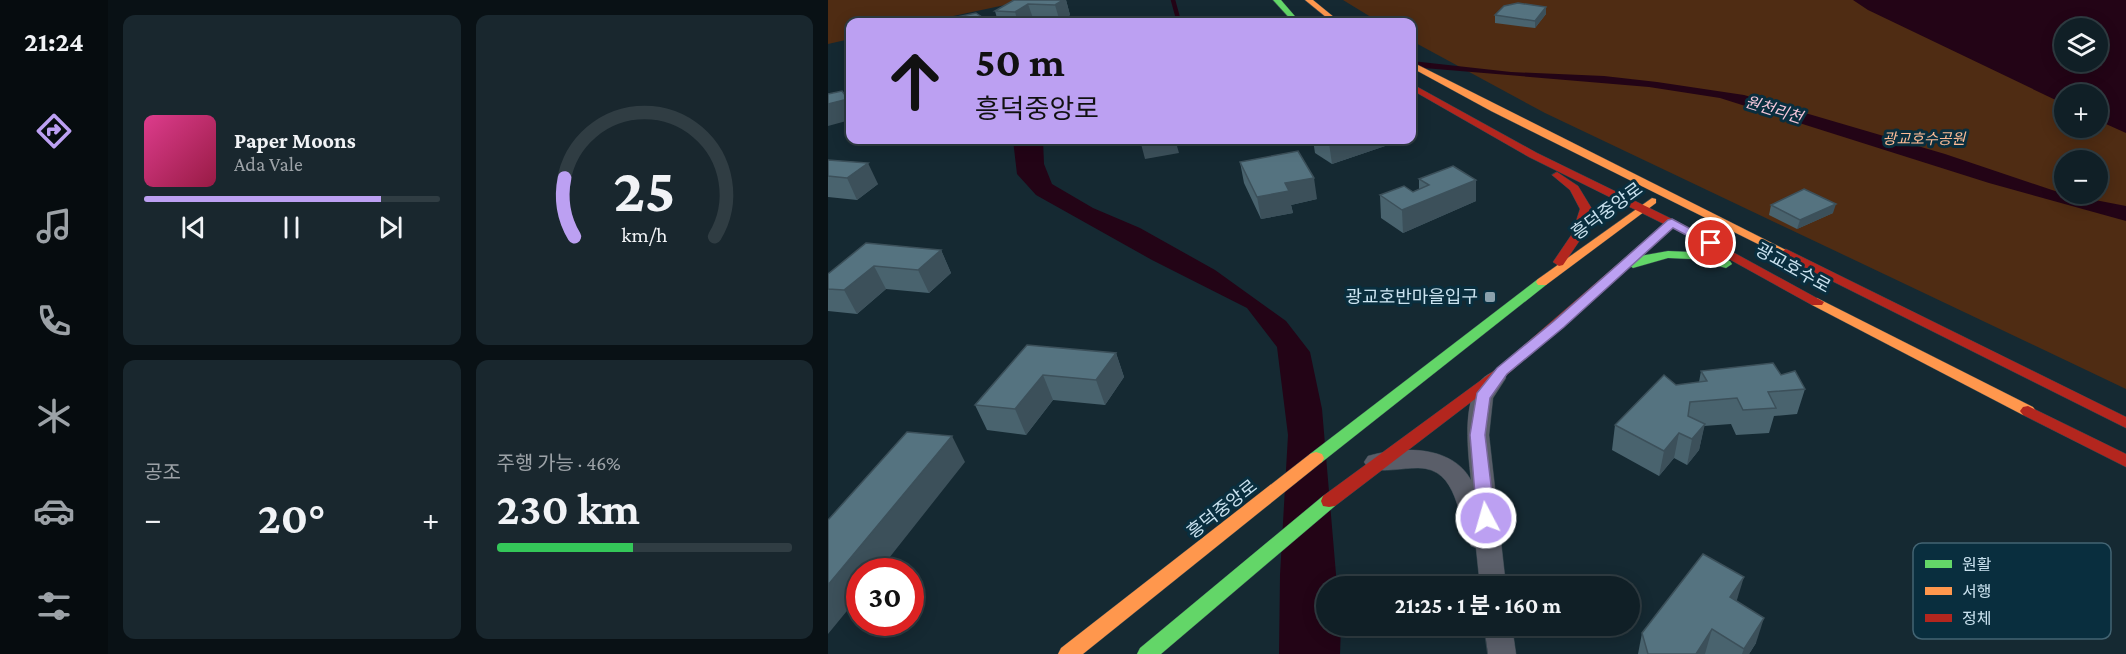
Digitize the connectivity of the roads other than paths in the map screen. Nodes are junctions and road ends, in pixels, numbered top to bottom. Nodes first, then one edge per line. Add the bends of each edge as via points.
1 (1277, 0) edge
2 (1309, 0) edge
3 (1294, 18) edge
4 (1331, 18) edge
5 (1416, 68) edge
6 (1416, 89) edge
7 (1533, 155) junction
8 (1665, 192) junction
9 (1640, 209) junction
10 (1672, 223) junction
11 (1612, 277) junction
12 (1547, 278) junction
13 (1788, 284) junction
14 (1502, 371) junction
15 (2126, 423) edge
16 (2126, 461) edge
17 (1374, 463) junction
18 (1491, 576) edge
19 (1492, 576) edge
20 (1499, 636) edge
21 (1068, 654) edge
22 (1147, 654) edge
23 (1502, 654) edge

1 - 3 main road
2 - 4 main road
5 - 8 main road, 광교호수로
6 - 7 main road, 광교호수로
7 - 9 main road, 광교호수로
7 - 12 main road via 1574,188 1586,209 1578,234
8 - 9 main road, 흥덕중앙로
8 - 10 main road, 흥덕중앙로
8 - 15 main road, 광교호수로
9 - 10 main road, 광교호수로
9 - 12 main road, 흥덕중앙로
10 - 11 main road
10 - 13 main road, 광교호수로
11 - 13 main road via 1643,257 1669,252 1693,255
11 - 14 main road
12 - 21 main road, 흥덕중앙로
13 - 16 main road, 광교호수로
14 - 17 main road
14 - 19 street via 1482,397 1478,435
17 - 18 street via 1424,459 1441,462 1454,471 1466,494
17 - 22 main road
20 - 23 street

